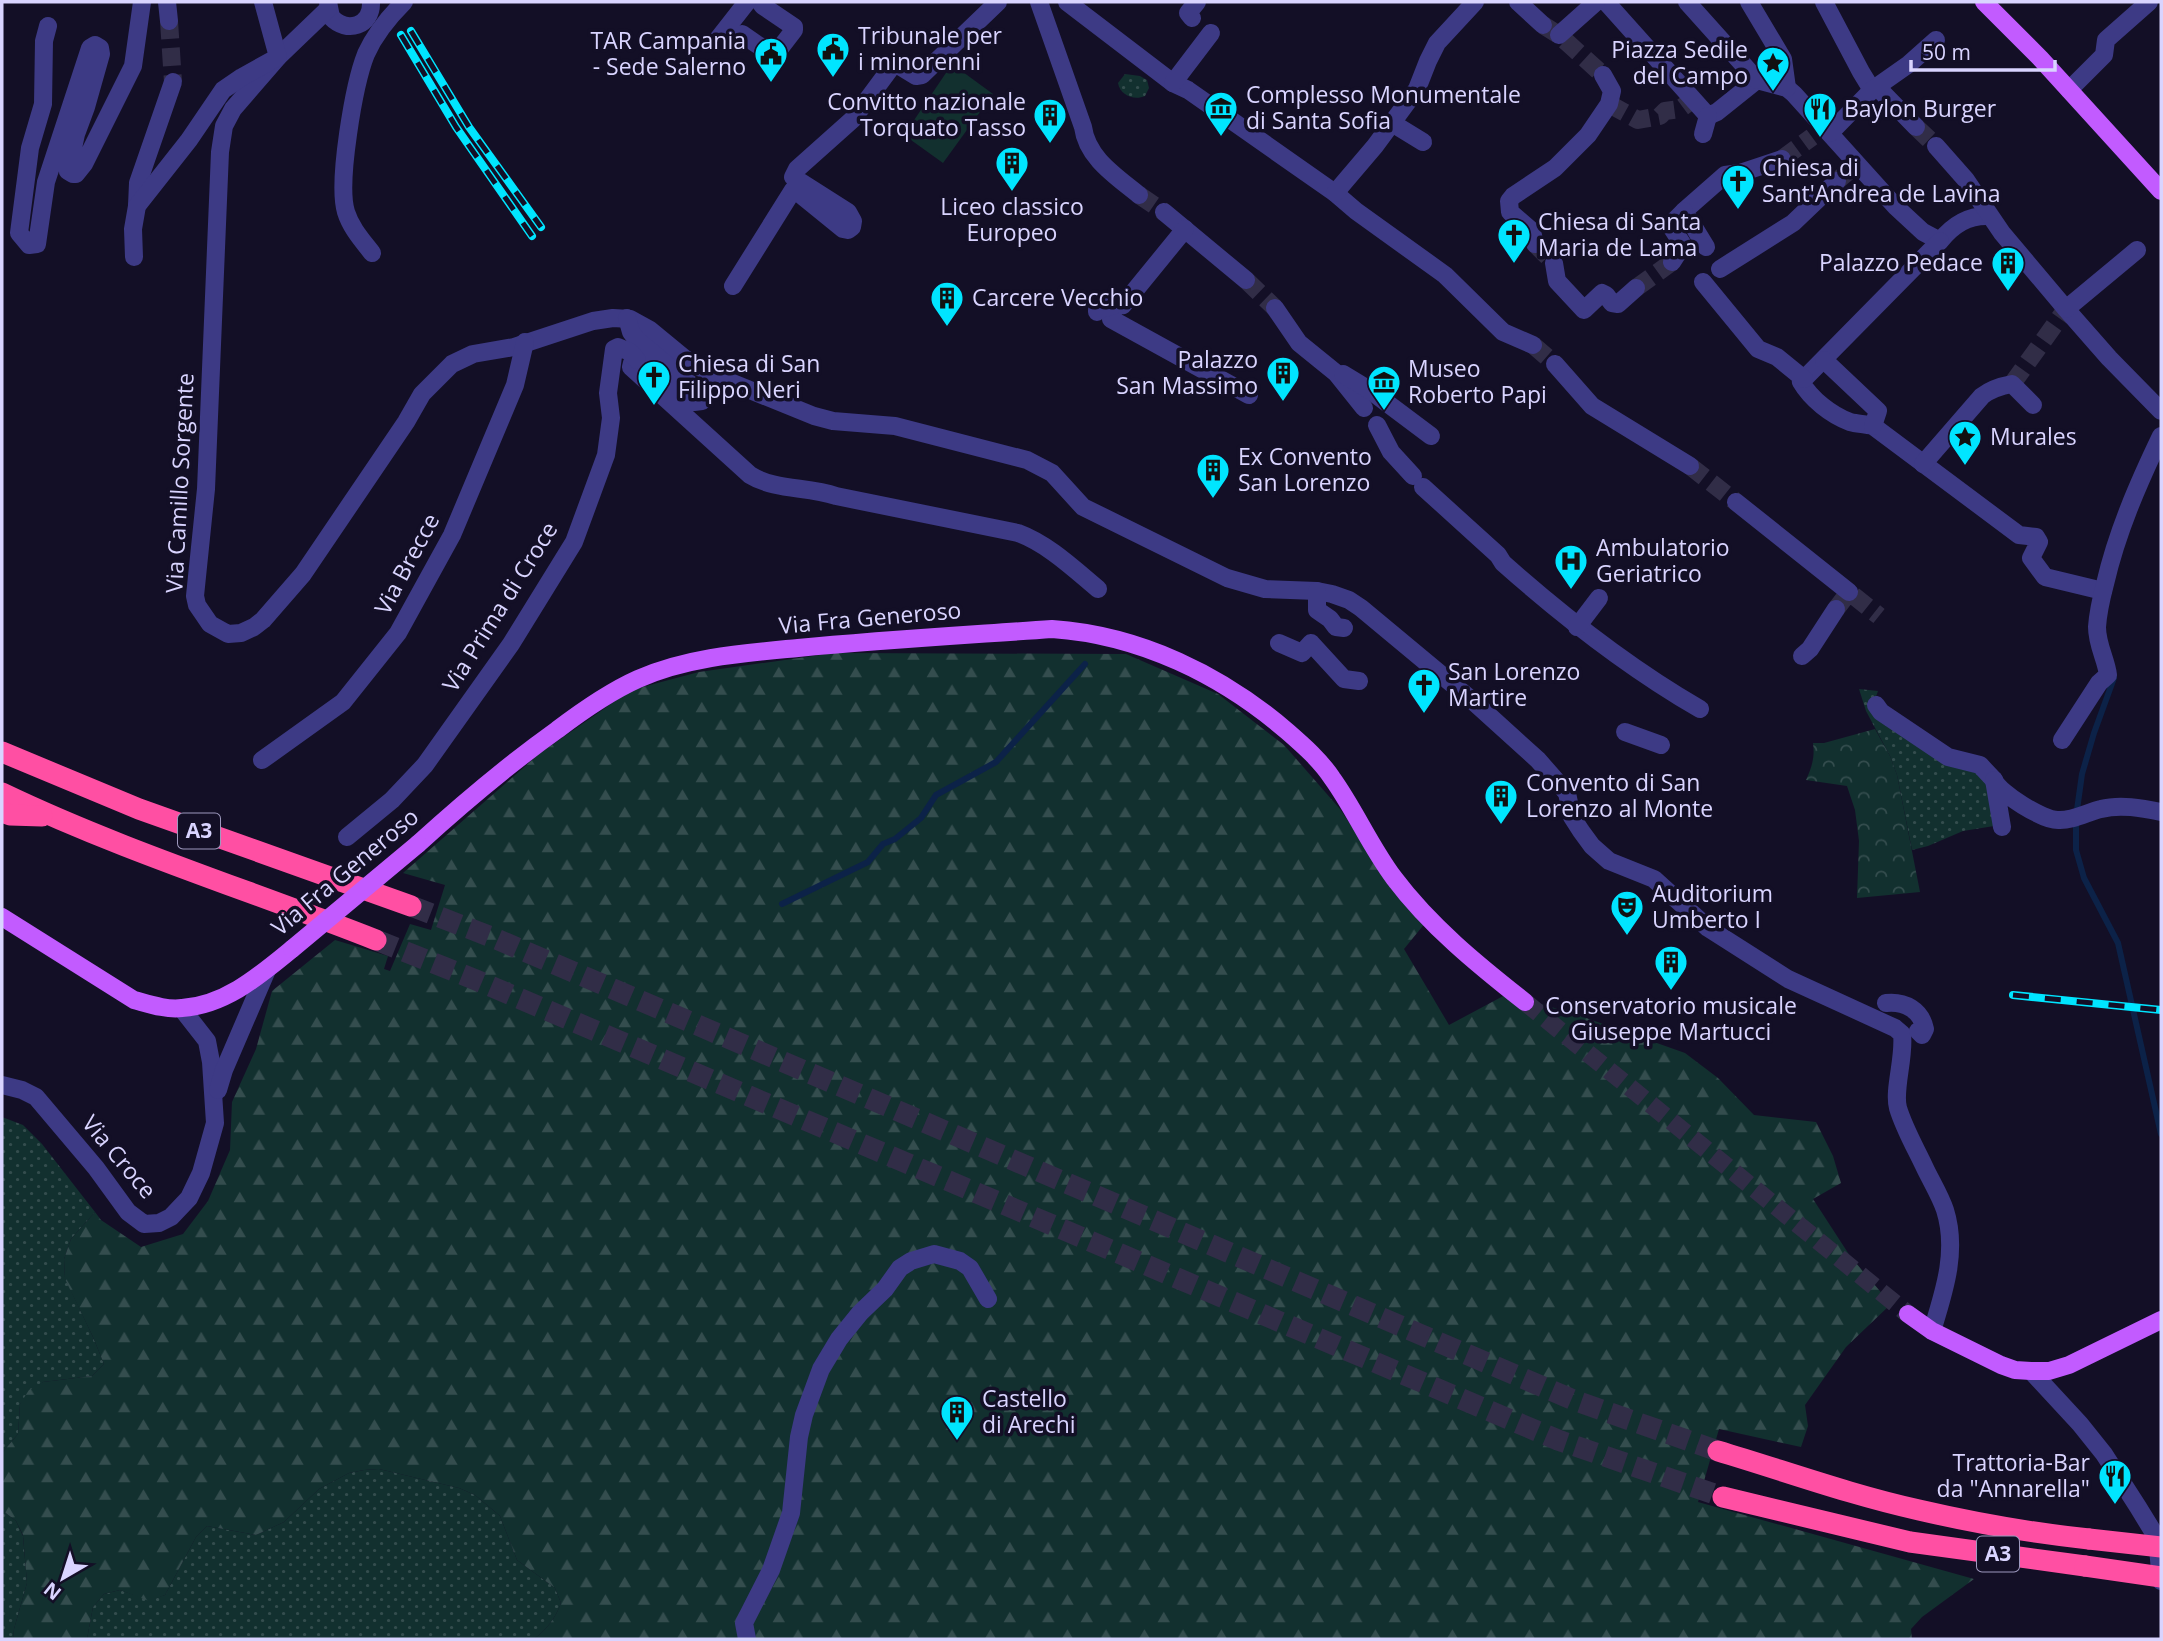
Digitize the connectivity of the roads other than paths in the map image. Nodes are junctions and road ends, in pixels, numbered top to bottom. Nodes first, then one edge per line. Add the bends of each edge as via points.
1 (142, 2) edge
2 (167, 2) edge
3 (263, 2) edge
4 (747, 2) edge
5 (760, 2) edge
6 (998, 2) edge
7 (1039, 2) edge
8 (1067, 2) edge
9 (1475, 2) edge
10 (1518, 2) edge
11 (1596, 2) edge
12 (1606, 2) edge
13 (1687, 2) edge
14 (1749, 2) edge
15 (1824, 2) edge
16 (1984, 2) edge
17 (2149, 2) edge
18 (371, 3) edge
19 (398, 8) edge
20 (331, 11) edge
21 (169, 21) tunnel mouth
22 (1543, 25) tunnel mouth
23 (48, 26) dead end
24 (371, 27) junction
25 (1211, 33) dead end
26 (742, 34) dead end
27 (1559, 35) dead end
28 (718, 39) dead end
29 (1936, 40) dead end
30 (278, 57) junction
31 (1603, 75) tunnel mouth
32 (1757, 79) junction
33 (173, 82) tunnel mouth
34 (1173, 83) junction
35 (1787, 88) junction
36 (1875, 88) junction
37 (2069, 90) junction
38 (1708, 116) junction
39 (1392, 123) junction
40 (1916, 127) tunnel mouth
41 (1822, 133) junction
42 (1703, 134) dead end
43 (1423, 142) dead end
44 (1936, 146) tunnel mouth
45 (1782, 159) tunnel mouth
46 (1837, 181) tunnel mouth
47 (2161, 191) edge
48 (1335, 193) junction
49 (1139, 195) tunnel mouth
50 (137, 206) junction
51 (1684, 211) junction
52 (1164, 212) tunnel mouth
53 (1989, 216) junction
54 (1185, 229) junction
55 (1940, 241) junction
56 (1535, 244) tunnel mouth
57 (1706, 247) dead end
58 (2137, 250) dead end
59 (372, 253) dead end
60 (134, 257) dead end
61 (1672, 262) dead end
62 (1720, 269) dead end
63 (1556, 272) tunnel mouth
64 (1245, 281) tunnel mouth
65 (1703, 282) dead end
66 (733, 286) dead end
67 (1636, 288) tunnel mouth
68 (1275, 308) tunnel mouth
69 (2066, 309) junction
70 (627, 318) junction
71 (525, 342) junction
72 (1533, 345) tunnel mouth
73 (637, 360) junction
74 (1555, 364) tunnel mouth
75 (1831, 366) junction
76 (1336, 373) junction
77 (1803, 380) junction
78 (1249, 395) dead end
79 (2034, 405) dead end
80 (1364, 408) dead end
81 (2161, 411) edge
82 (1377, 425) dead end
83 (1873, 426) junction
84 (1431, 436) dead end
85 (2161, 436) edge
86 (1923, 464) junction
87 (1690, 466) tunnel mouth
88 (769, 494) dead end
89 (834, 495) junction
90 (1736, 502) tunnel mouth
91 (1098, 589) dead end
92 (1317, 591) junction
93 (2103, 591) junction
94 (1849, 592) dead end
95 (1599, 598) dead end
96 (1836, 609) tunnel mouth
97 (1577, 626) junction
98 (1344, 628) dead end
99 (1279, 643) dead end
100 (1802, 656) dead end
101 (1359, 681) dead end
102 (1876, 705) dead end
103 (1700, 709) dead end
104 (1625, 732) dead end
105 (2062, 740) dead end
106 (1653, 747) dead end
107 (2, 752) edge
108 (262, 760) dead end
109 (1994, 780) junction
110 (2, 793) edge
111 (2, 811) edge
112 (2161, 812) edge
113 (51, 817) junction
114 (2002, 827) dead end
115 (347, 836) dead end
116 (411, 906) tunnel mouth
117 (2, 917) edge
118 (376, 940) tunnel mouth
119 (267, 970) junction
120 (1525, 1002) tunnel mouth
121 (1886, 1003) dead end
122 (182, 1009) junction
123 (1917, 1031) dead end
124 (2, 1085) edge
125 (214, 1104) junction
126 (988, 1299) dead end
127 (1908, 1314) tunnel mouth
128 (2161, 1320) edge
129 (1932, 1331) junction
130 (2031, 1371) junction
131 (1718, 1451) tunnel mouth
132 (1723, 1497) tunnel mouth
133 (2161, 1547) edge
134 (2161, 1579) edge
135 (747, 1639) edge

1 - 23 street via 133,66 84,164 73,174 68,170 76,134 101,54 95,45 90,48 46,181 37,244 29,245 19,233 30,148 43,104
2 - 21 street
3 - 30 street
4 - 28 street
5 - 26 street via 794,30 774,56
6 - 66 street via 922,75 893,65 853,119 797,169 793,177 851,215 852,227 843,229 793,190
7 - 49 street via 1085,141 1102,164
8 - 34 street
9 - 39 street via 1433,49 1417,89
10 - 22 street
11 - 27 street
12 - 38 street
13 - 32 street
14 - 35 street via 1783,58
15 - 36 street
16 - 37 main road
17 - 37 street via 2106,40 2104,55
18 - 19 street
18 - 24 street
19 - 24 street
20 - 24 street, Via Camillo Sorgente via 348,27
20 - 30 street, Via Camillo Sorgente
24 - 59 street via 354,99 342,195 352,227
25 - 34 street
29 - 36 street
30 - 50 street via 223,90
30 - 71 street, Via Camillo Sorgente via 233,109 222,137 206,489 195,596 209,624 228,634 241,633 271,612 303,574 422,394 444,370 474,354
31 - 56 street via 1612,90 1609,104 1588,135 1555,168 1509,201 1510,212 1532,231
32 - 35 street
32 - 38 street
33 - 50 street via 138,183
34 - 48 street
35 - 41 street
36 - 40 street
36 - 41 street
37 - 47 main road
38 - 42 street
39 - 43 street
39 - 48 street
41 - 55 street via 1923,232
44 - 53 street
45 - 51 street via 1725,175
46 - 62 street via 1793,223
48 - 72 street via 1445,275 1503,332
50 - 60 street
51 - 57 street
51 - 61 street via 1670,225 1683,245
52 - 54 street
53 - 55 street via 1977,215 1959,223
53 - 69 street
54 - 64 street
54 - 78 street via 1111,310
55 - 75 street via 1864,320
58 - 69 street
63 - 67 street via 1584,310 1602,293 1618,304
65 - 77 street via 1759,349
68 - 76 street via 1299,343
69 - 81 street
70 - 71 street, Via Camillo Sorgente via 593,321
70 - 73 street via 637,340 702,394 702,401 696,404
70 - 92 street via 712,375 814,416 895,426 1027,460 1052,473 1083,508 1227,578 1265,589
71 - 108 street, Via Brecce via 515,385 452,535 398,633 344,702
73 - 89 street via 631,365 634,370 750,475 770,485
73 - 115 street, Via Prima di Croce via 626,349 614,349 606,455 574,542 560,565 511,645 425,765 392,800
74 - 87 street via 1592,405
75 - 77 street
75 - 83 street via 1878,411
76 - 80 street
76 - 84 street via 1371,391
77 - 83 street via 1807,392 1832,412
79 - 86 street via 2012,384 1991,389
82 - 97 street via 1391,452 1418,482
83 - 86 street
85 - 93 street via 2138,484
86 - 93 street via 2019,535 2039,539 2031,558 2045,577
88 - 89 street via 829,503
89 - 91 street via 1030,537
90 - 94 street
92 - 98 street via 1317,610 1336,627
92 - 129 street via 1361,608 1538,760 1567,793 1581,831 1609,861 1654,879 1708,928 1788,979 1902,1034 1898,1107 1948,1225 1950,1261
93 - 105 street via 2097,629 2108,675
95 - 97 street
96 - 100 street
97 - 103 street
99 - 101 street via 1302,653 1311,643 1344,679
102 - 109 street via 1936,751 1980,765
104 - 106 street
107 - 116 highway, A3 via 162,817
109 - 112 street via 2001,790 2048,819 2060,821 2122,807
109 - 114 street
110 - 113 highway
111 - 113 highway
113 - 118 highway, A3
117 - 122 main road via 134,1000
119 - 120 main road, Via Fra Generoso, bridge via 533,747 638,679 673,666 769,651 1052,629 1128,642 1184,663 1269,715 1312,752 1332,777 1395,880 1461,951
119 - 122 main road, Via Fra Generoso via 240,989
119 - 125 street, Via Croce via 223,1070
121 - 123 street via 1914,1009 1925,1026 1924,1034
122 - 125 street, Via Croce via 207,1041
124 - 125 street, Via Croce via 36,1097 128,1212 144,1224 172,1217 189,1198 215,1123
126 - 135 street via 970,1268 934,1254 900,1268 839,1339 818,1376 804,1415 791,1513 771,1570 744,1623
127 - 129 main road
128 - 130 main road via 2069,1365
129 - 130 main road via 2001,1365
130 - 134 street via 2104,1454 2138,1507 2157,1538
131 - 133 highway, A3, bridge via 1920,1510 2050,1535
132 - 134 highway, A3, bridge via 1910,1542

